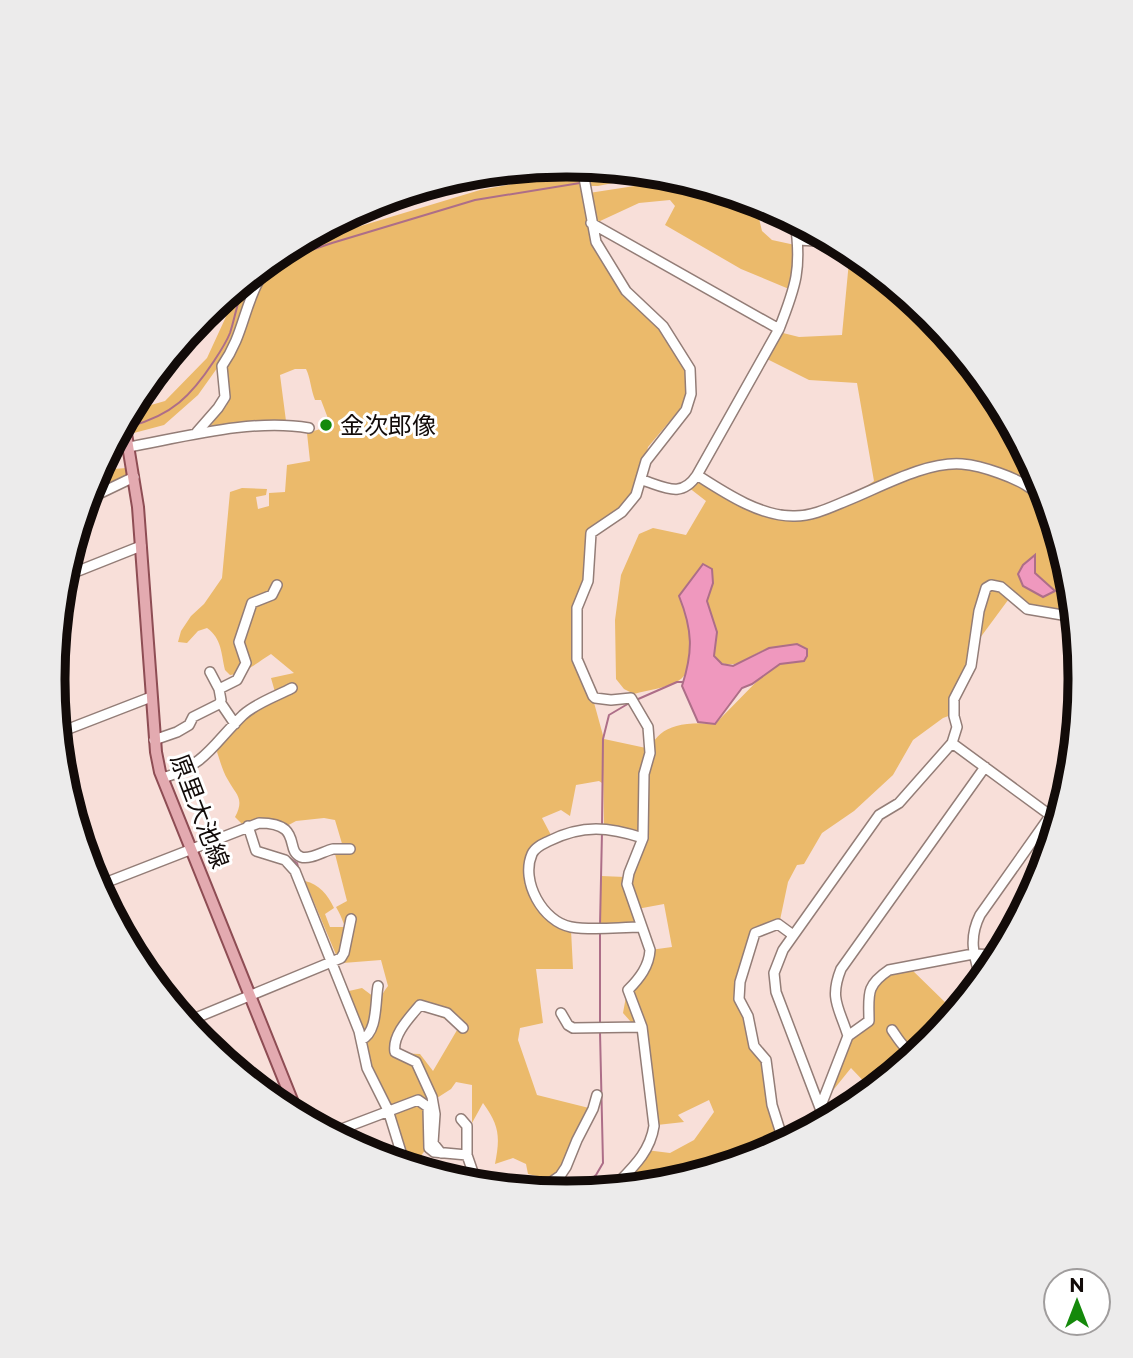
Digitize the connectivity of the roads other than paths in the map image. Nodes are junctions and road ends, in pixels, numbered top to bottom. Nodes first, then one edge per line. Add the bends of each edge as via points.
1 (584, 178) edge
2 (592, 223) junction
3 (797, 234) edge
4 (798, 240) junction
5 (811, 241) edge
6 (253, 288) edge
7 (779, 329) junction
8 (309, 428) dead end
9 (197, 432) junction
10 (127, 437) edge
11 (129, 447) junction
12 (697, 475) junction
13 (134, 477) junction
14 (642, 480) junction
15 (1030, 487) edge
16 (101, 493) edge
17 (141, 546) junction
18 (76, 572) edge
19 (277, 585) dead end
20 (1064, 615) edge
21 (211, 671) dead end
22 (292, 688) dead end
23 (219, 689) junction
24 (151, 696) junction
25 (220, 702) junction
26 (235, 724) junction
27 (68, 729) edge
28 (154, 740) junction
29 (952, 743) junction
30 (190, 752) dead end
31 (195, 764) junction
32 (985, 767) junction
33 (163, 778) junction
34 (1049, 815) edge
35 (248, 826) junction
36 (1045, 830) edge
37 (643, 838) junction
38 (191, 848) junction
39 (350, 849) dead end
40 (108, 882) edge
41 (351, 919) dead end
42 (642, 927) junction
43 (793, 935) junction
44 (973, 954) junction
45 (986, 955) edge
46 (331, 962) junction
47 (977, 967) edge
48 (377, 986) dead end
49 (250, 996) junction
50 (561, 1013) dead end
51 (196, 1017) edge
52 (642, 1027) junction
53 (463, 1028) dead end
54 (892, 1030) dead end
55 (848, 1036) junction
56 (361, 1040) junction
57 (906, 1048) edge
58 (597, 1095) dead end
59 (291, 1098) edge
60 (820, 1108) junction
61 (388, 1110) junction
62 (821, 1111) edge
63 (461, 1119) dead end
64 (343, 1128) edge
65 (780, 1133) edge
66 (401, 1153) edge
67 (441, 1153) junction
68 (467, 1155) junction
69 (473, 1172) edge
70 (623, 1177) edge
71 (554, 1181) edge

1 - 2 street
2 - 7 street
2 - 14 street via 596,242 613,272 663,326 690,369 690,401 651,452
3 - 4 street
4 - 5 street
4 - 7 street via 800,263
6 - 9 street via 234,347 222,366 225,397
7 - 12 street
8 - 9 street via 289,424
9 - 11 street
10 - 11 main road, 原里大池線
11 - 13 main road, 原里大池線
12 - 14 street via 691,485 678,490
12 - 15 street via 724,493 767,512 792,517 811,515 941,466 962,464
13 - 16 street
13 - 17 main road, 原里大池線
14 - 37 street via 622,512 591,533 588,581 577,608 577,659 595,698 633,701 648,727
17 - 18 street
17 - 24 main road, 原里大池線
19 - 23 street via 272,594 251,603 239,642 246,663 243,673
20 - 29 street via 1027,608 1001,587 986,588 971,666 954,699 957,727
21 - 23 street
22 - 26 street
23 - 25 street
24 - 27 street
24 - 28 main road, 原里大池線
25 - 26 street
25 - 28 street via 177,732
26 - 31 street
28 - 33 main road, 原里大池線
29 - 32 street
29 - 43 street via 899,803 878,815
30 - 31 street
31 - 33 street
32 - 34 street
32 - 55 street via 841,970 834,996
33 - 38 main road, 原里大池線
35 - 38 street
35 - 39 street via 270,823 285,827 300,857
35 - 46 street via 256,850 285,860 295,870
36 - 44 street via 980,915 972,933
37 - 42 street via 627,884
37 - 42 street via 593,828 560,836 537,847 529,869 538,902 569,927
38 - 40 street
38 - 49 main road, 原里大池線
41 - 46 street via 344,953
42 - 52 street via 649,961 628,990
43 - 60 street via 776,964 774,983
43 - 65 street via 778,924 755,933 738,999 748,1016 754,1046 766,1060
44 - 45 street
44 - 47 street
44 - 55 street via 889,970 870,990 869,1021
46 - 49 street
46 - 56 street
48 - 56 street via 373,1026
49 - 51 street
49 - 59 main road, 原里大池線
50 - 52 street via 573,1028
52 - 70 street via 654,1125 652,1140
53 - 67 street via 447,1013 420,1005 393,1048 416,1062 435,1114 433,1143
54 - 57 street
55 - 60 street
56 - 61 street via 367,1068
58 - 71 street via 566,1167
60 - 62 street
61 - 64 street
61 - 66 street
61 - 67 street via 418,1100 428,1107 429,1148
63 - 68 street via 467,1126
67 - 68 street
68 - 69 street

